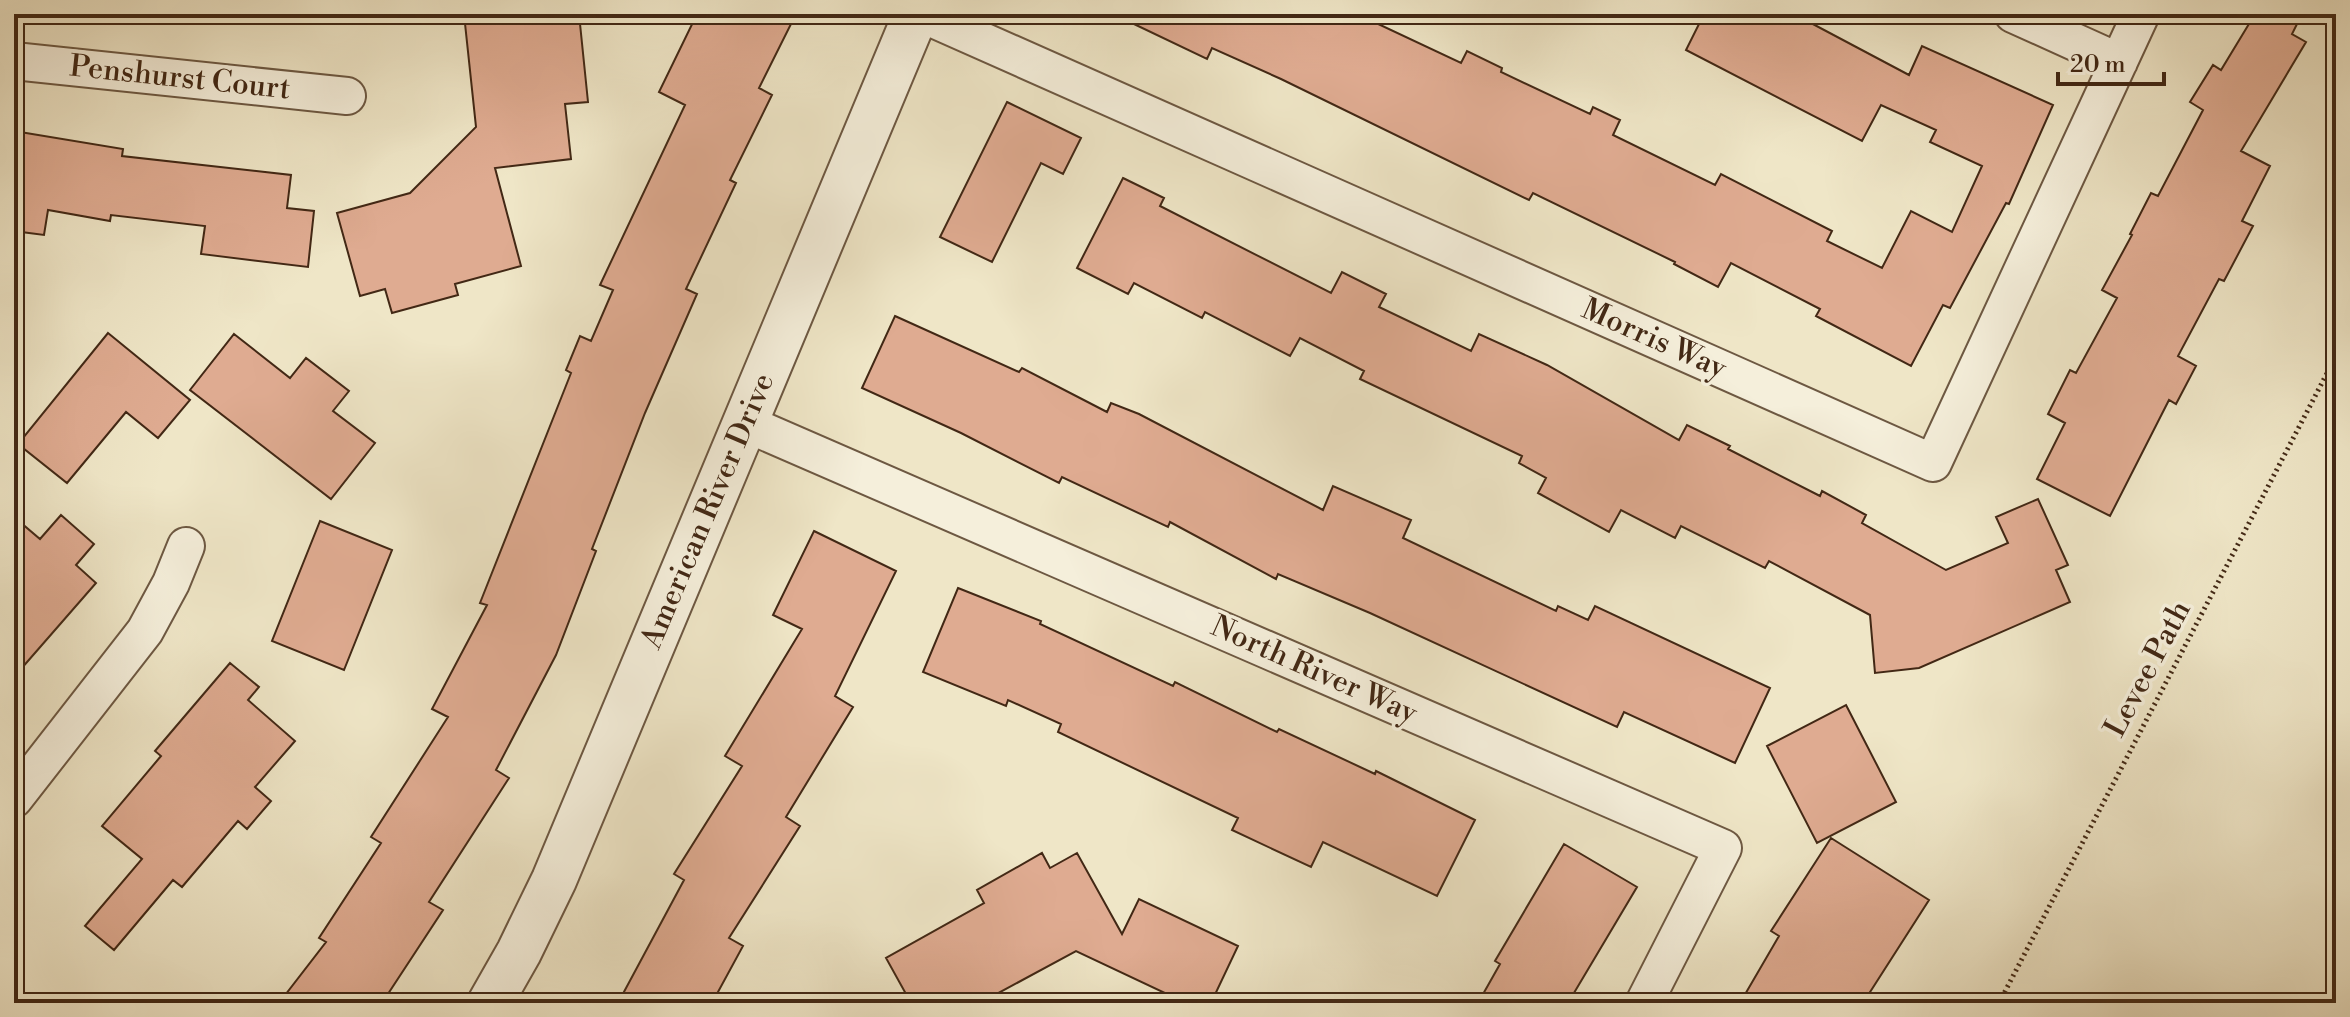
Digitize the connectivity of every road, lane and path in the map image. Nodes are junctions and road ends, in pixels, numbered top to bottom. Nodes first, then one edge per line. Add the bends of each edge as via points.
1 (919, 14) edge
2 (2013, 14) edge
3 (2141, 14) edge
4 (14, 61) edge
5 (2119, 62) junction
6 (347, 96) dead end
7 (2336, 356) edge
8 (745, 423) junction
9 (186, 546) dead end
10 (14, 799) edge
11 (490, 1003) edge
12 (1644, 1003) edge
13 (1999, 1003) edge

1 - 5 street, Morris Way via 1933,463
1 - 8 street, American River Drive
2 - 5 street
3 - 5 street, Morris Way
4 - 6 street, Penshurst Court
7 - 13 path, Levee Path
8 - 11 street, American River Drive via 554,880
8 - 12 street, North River Way via 1723,848
9 - 10 street via 145,631

